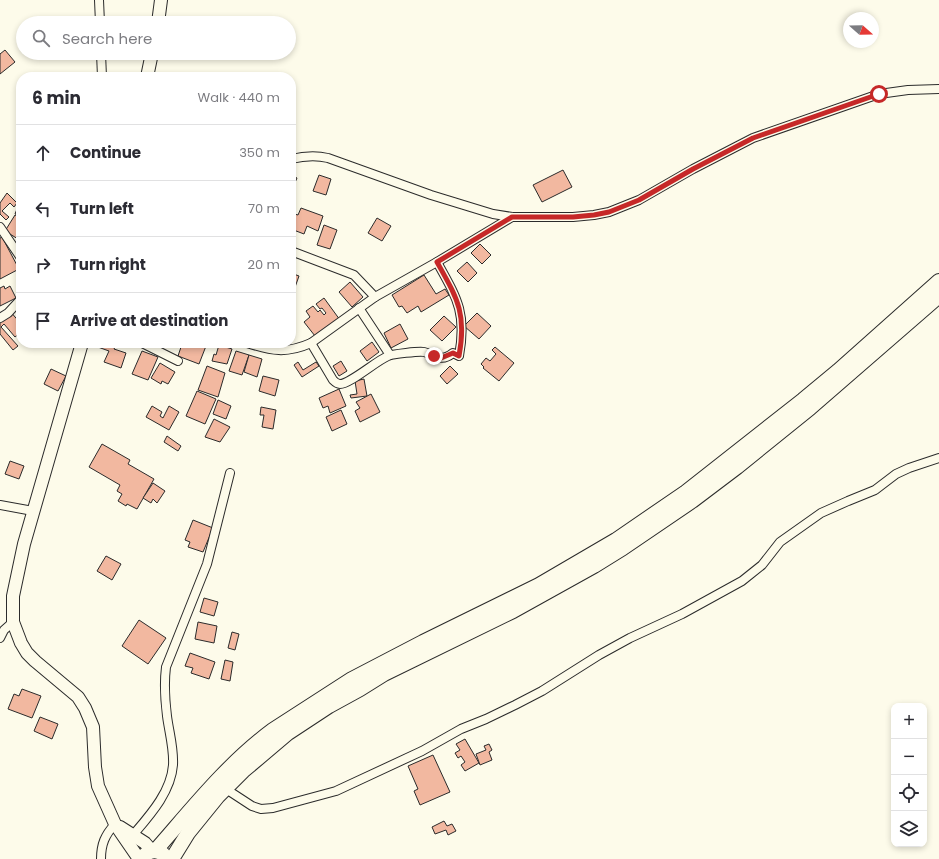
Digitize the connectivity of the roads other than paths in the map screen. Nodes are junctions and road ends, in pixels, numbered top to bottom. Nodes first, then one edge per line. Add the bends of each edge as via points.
1 (98, 0) edge
2 (161, 0) edge
3 (99, 16) edge
4 (159, 16) edge
5 (101, 60) edge
6 (151, 60) edge
7 (102, 72) edge
8 (148, 72) edge
9 (939, 89) edge
10 (296, 158) edge
11 (512, 217) junction
12 (0, 227) edge
13 (16, 251) edge
14 (296, 253) edge
15 (437, 262) junction
16 (939, 281) edge
17 (939, 296) edge
18 (375, 297) junction
19 (16, 304) edge
20 (359, 308) junction
21 (0, 318) edge
22 (311, 343) junction
23 (81, 348) edge
24 (152, 348) edge
25 (266, 348) edge
26 (390, 355) junction
27 (178, 361) dead end
28 (939, 458) edge
29 (230, 472) dead end
30 (0, 505) edge
31 (33, 511) junction
32 (13, 622) junction
33 (0, 638) edge
34 (226, 789) junction
35 (115, 824) junction
36 (133, 835) junction
37 (147, 855) edge
38 (101, 859) edge
39 (168, 859) edge
40 (172, 859) edge

1 - 3 street
2 - 4 main road
5 - 7 street
6 - 8 main road
9 - 11 street via 879,94 753,138 639,200 609,212 573,217
10 - 11 street via 328,158 431,195 493,214
11 - 15 street
12 - 13 street
14 - 18 street via 354,275
15 - 18 street
15 - 26 street via 461,312 462,339 459,356 453,353 438,358 421,352
16 - 37 highway via 803,400 686,492 616,540 539,585 352,679 273,730 221,777
17 - 34 highway via 810,408 737,467 644,534 594,566 513,611 384,674 329,706 279,740
18 - 20 street
19 - 21 street
20 - 22 street
20 - 26 street
22 - 25 street via 284,351
22 - 26 street via 333,380 339,384
23 - 31 main road
24 - 27 street
28 - 34 street via 896,474 875,490 821,513 780,542 762,565 742,581 682,614 624,641 515,706 461,729 336,791 261,809
29 - 36 street via 207,564 166,667 164,679 173,757 172,774 161,800
30 - 31 street
31 - 32 main road via 13,596
32 - 33 street
32 - 35 main road via 27,653 78,697 87,712 93,727 98,786
34 - 40 highway via 188,833
35 - 36 main road
35 - 37 main road
35 - 38 street via 102,845
36 - 37 main road via 145,842
37 - 39 highway via 163,854

